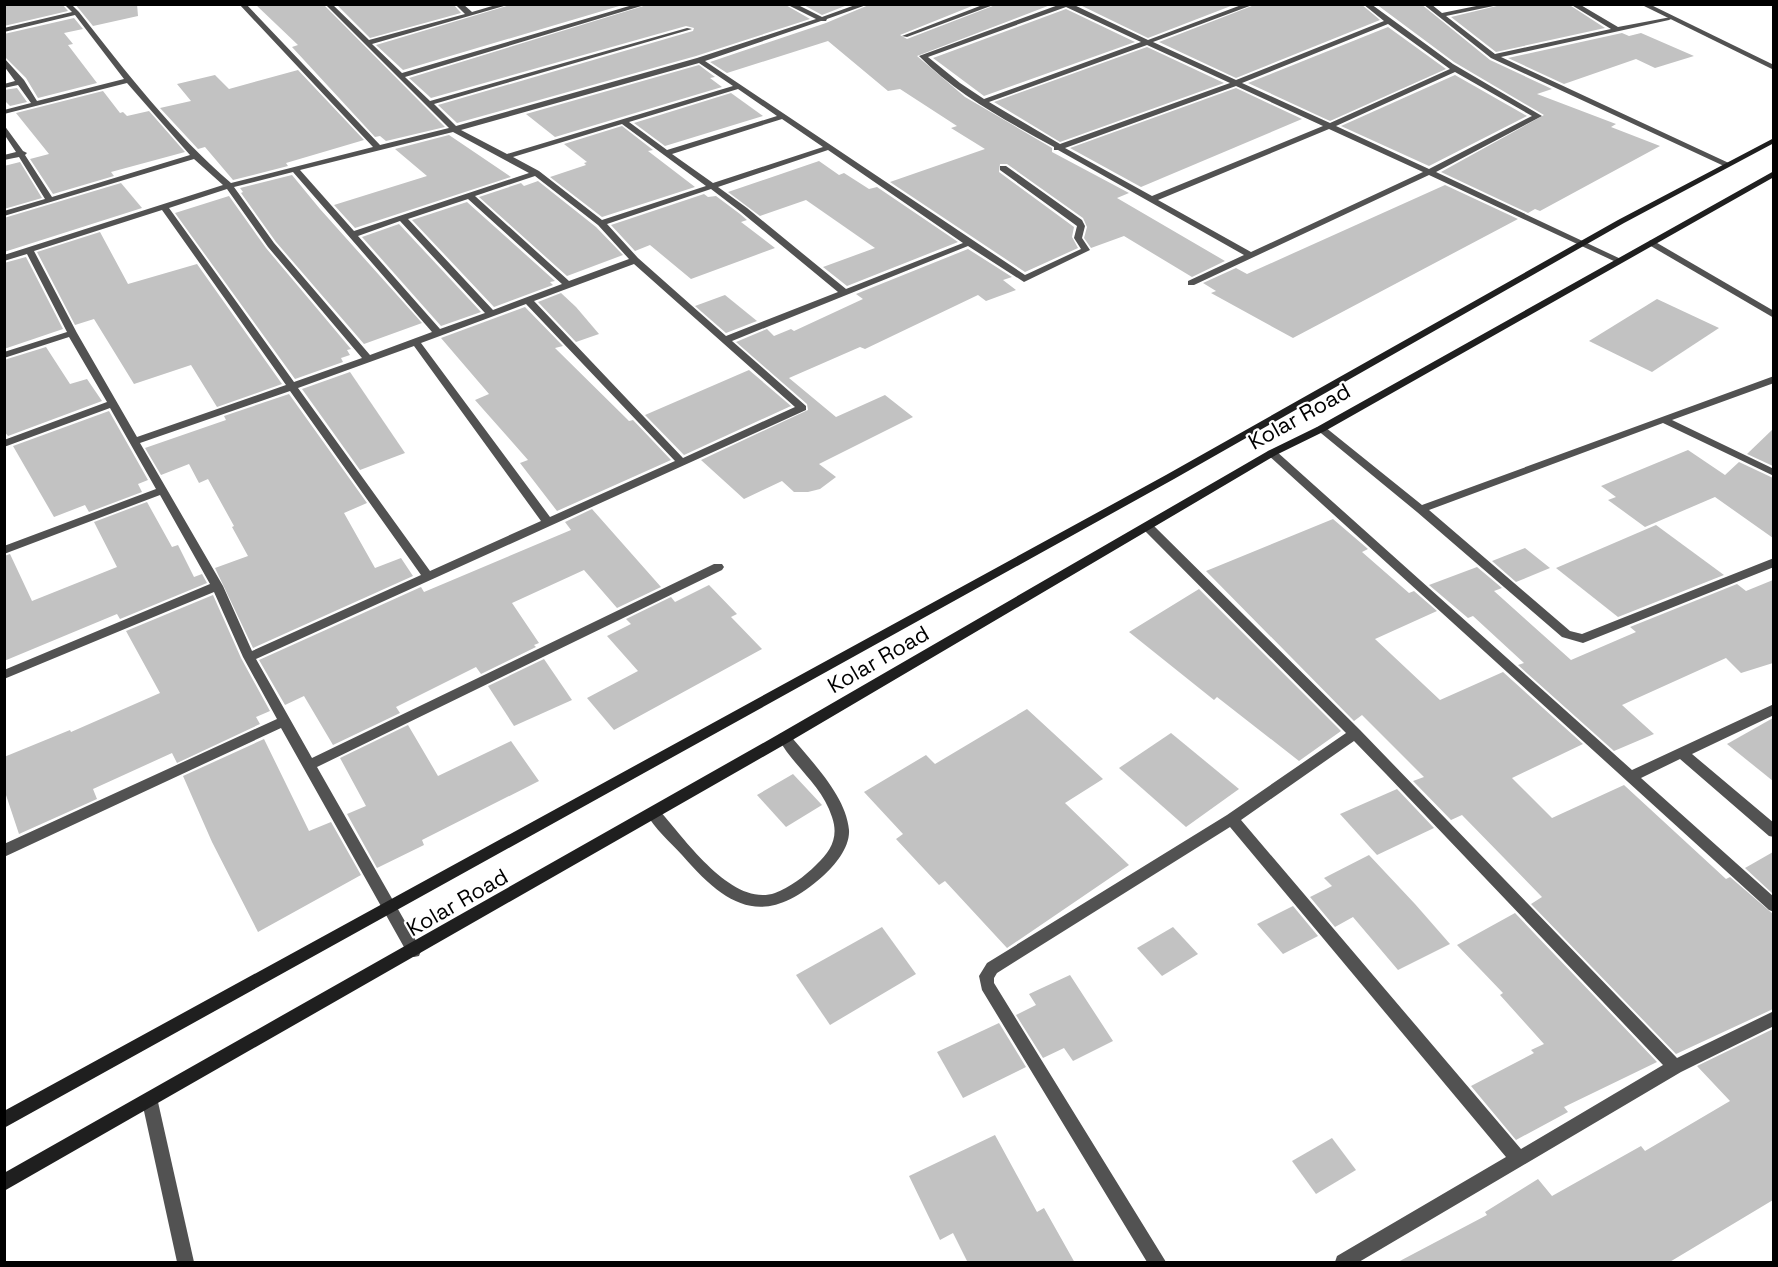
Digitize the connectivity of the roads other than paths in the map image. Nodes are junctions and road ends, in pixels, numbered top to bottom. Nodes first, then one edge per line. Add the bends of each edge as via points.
1 (67, 4) edge
2 (242, 4) edge
3 (327, 4) edge
4 (458, 4) edge
5 (508, 4) edge
6 (645, 4) edge
7 (789, 4) edge
8 (866, 4) edge
9 (993, 4) edge
10 (1252, 4) edge
11 (1366, 4) edge
12 (1426, 4) edge
13 (1500, 4) edge
14 (1573, 4) edge
15 (1643, 4) edge
16 (1067, 5) edge
17 (77, 13) junction
18 (471, 15) junction
19 (1440, 15) junction
20 (1669, 18) junction
21 (824, 20) junction
22 (1389, 21) junction
23 (689, 29) dead end
24 (1617, 29) junction
25 (4, 30) edge
26 (905, 36) dead end
27 (366, 43) junction
28 (1149, 43) junction
29 (1494, 56) junction
30 (4, 60) edge
31 (700, 60) junction
32 (1773, 68) edge
33 (1455, 69) junction
34 (400, 76) junction
35 (129, 80) junction
36 (21, 82) junction
37 (1236, 83) junction
38 (4, 86) edge
39 (737, 87) junction
40 (983, 102) junction
41 (35, 104) junction
42 (427, 104) junction
43 (4, 112) edge
44 (780, 117) junction
45 (624, 121) junction
46 (1330, 126) junction
47 (4, 127) edge
48 (454, 129) junction
49 (1773, 140) edge
50 (377, 147) junction
51 (827, 148) junction
52 (1057, 148) junction
53 (23, 153) junction
54 (666, 153) junction
55 (195, 156) junction
56 (507, 157) junction
57 (4, 158) edge
58 (1726, 164) junction
59 (294, 168) junction
60 (1003, 168) dead end
61 (1430, 172) junction
62 (536, 173) junction
63 (1773, 173) edge
64 (229, 186) junction
65 (711, 188) junction
66 (470, 196) junction
67 (50, 200) junction
68 (1151, 200) junction
69 (163, 206) junction
70 (4, 214) edge
71 (402, 218) junction
72 (601, 223) junction
73 (352, 235) junction
74 (969, 243) junction
75 (1583, 243) junction
76 (1652, 243) junction
77 (29, 250) junction
78 (1250, 255) junction
79 (4, 258) edge
80 (635, 260) junction
81 (1619, 260) junction
82 (1191, 283) dead end
83 (569, 286) junction
84 (845, 293) junction
85 (526, 299) junction
86 (490, 312) junction
87 (1773, 315) edge
88 (72, 333) junction
89 (438, 333) junction
90 (725, 340) junction
91 (416, 342) junction
92 (4, 355) edge
93 (369, 360) junction
94 (1773, 379) edge
95 (292, 388) junction
96 (112, 404) junction
97 (1664, 420) junction
98 (1321, 429) junction
99 (134, 442) junction
100 (4, 444) edge
101 (1272, 453) junction
102 (682, 463) junction
103 (1773, 473) edge
104 (161, 491) junction
105 (1421, 509) junction
106 (548, 523) junction
107 (1149, 528) junction
108 (4, 550) edge
109 (1773, 562) edge
110 (718, 567) dead end
111 (428, 576) junction
112 (216, 586) junction
113 (249, 657) junction
114 (4, 675) edge
115 (1773, 709) edge
116 (284, 721) junction
117 (1355, 733) junction
118 (784, 738) junction
119 (1682, 753) junction
120 (310, 765) junction
121 (1630, 777) junction
122 (653, 813) junction
123 (1232, 819) junction
124 (1773, 832) edge
125 (4, 851) edge
126 (389, 906) junction
127 (1773, 906) edge
128 (414, 951) junction
129 (1773, 1018) edge
130 (1676, 1067) junction
131 (150, 1102) junction
132 (4, 1120) edge
133 (1518, 1158) junction
134 (4, 1183) edge
135 (186, 1263) edge
136 (1156, 1263) edge
137 (1342, 1263) edge

1 - 17 street
2 - 50 street
3 - 27 street
4 - 18 street
5 - 18 street
6 - 34 street
7 - 21 street
8 - 21 street
9 - 26 street
10 - 28 street
11 - 22 street
12 - 19 street
13 - 19 street
14 - 24 street
15 - 20 street
16 - 28 street
16 - 40 street via 923,56
17 - 25 street
17 - 35 street
18 - 27 street
19 - 29 street
20 - 24 street
20 - 32 street
21 - 31 street
22 - 33 street
22 - 37 street
23 - 42 street
24 - 29 street
27 - 34 street
28 - 37 street
28 - 40 street
29 - 58 street
30 - 36 street
31 - 39 street
31 - 48 street
33 - 46 street
33 - 61 street via 1538,116
34 - 42 street
35 - 41 street
35 - 55 street
36 - 38 street
36 - 41 street
37 - 46 street
37 - 52 street
39 - 44 street
39 - 45 street
40 - 52 street
41 - 43 street
42 - 48 street
44 - 51 street
44 - 54 street
45 - 54 street
45 - 56 street
46 - 61 street
46 - 68 street
47 - 53 street
48 - 50 street
48 - 56 street
49 - 58 main road, Kolar Road
50 - 59 street
51 - 65 street
51 - 74 street
52 - 68 street
53 - 57 street
53 - 67 street
54 - 65 street
55 - 64 street
55 - 67 street
56 - 62 street
58 - 75 main road, Kolar Road
59 - 64 street
59 - 73 street
60 - 74 street via 1078,222 1078,238 1086,250 1024,279
61 - 75 street
61 - 78 street
62 - 66 street
62 - 72 street
63 - 76 main road, Kolar Road
64 - 69 street
64 - 93 street via 271,245
65 - 72 street
65 - 84 street via 744,210
66 - 71 street
66 - 83 street
67 - 70 street
68 - 78 street
69 - 77 street
69 - 95 street
71 - 73 street
71 - 86 street
72 - 80 street
73 - 89 street
74 - 84 street
75 - 81 street
75 - 126 main road, Kolar Road via 1173,476
76 - 81 main road, Kolar Road
76 - 87 street
77 - 79 street
77 - 88 street
78 - 82 street
80 - 83 street
80 - 90 street
81 - 98 main road, Kolar Road
83 - 85 street
84 - 90 street
85 - 86 street
85 - 102 street
86 - 89 street
88 - 92 street
88 - 96 street
89 - 91 street
90 - 102 street via 802,408
91 - 93 street
91 - 106 street
93 - 95 street
94 - 97 street
95 - 99 street
95 - 111 street
96 - 99 street
96 - 100 street
97 - 103 street
97 - 105 street
98 - 101 main road, Kolar Road
98 - 105 street
99 - 104 street
101 - 107 main road, Kolar Road
101 - 121 street
102 - 106 street
104 - 108 street
104 - 112 street
105 - 109 street via 1566,634 1583,639
106 - 111 street
107 - 117 street
107 - 118 main road, Kolar Road
110 - 120 street
111 - 113 street
112 - 113 street
112 - 114 street
113 - 116 street
115 - 119 street
116 - 120 street
116 - 125 street
117 - 123 street
117 - 130 street
118 - 122 main road, Kolar Road
118 - 122 street via 827,791 842,832 838,852 824,867 778,898 753,901 731,892
119 - 121 street
119 - 124 street
120 - 126 street
121 - 127 street
122 - 128 main road, Kolar Road
123 - 133 street
123 - 136 street via 986,976 987,985
126 - 128 street
126 - 132 main road, Kolar Road
128 - 131 main road, Kolar Road
129 - 130 street
130 - 133 street
131 - 134 main road, Kolar Road
131 - 135 street
133 - 137 street

